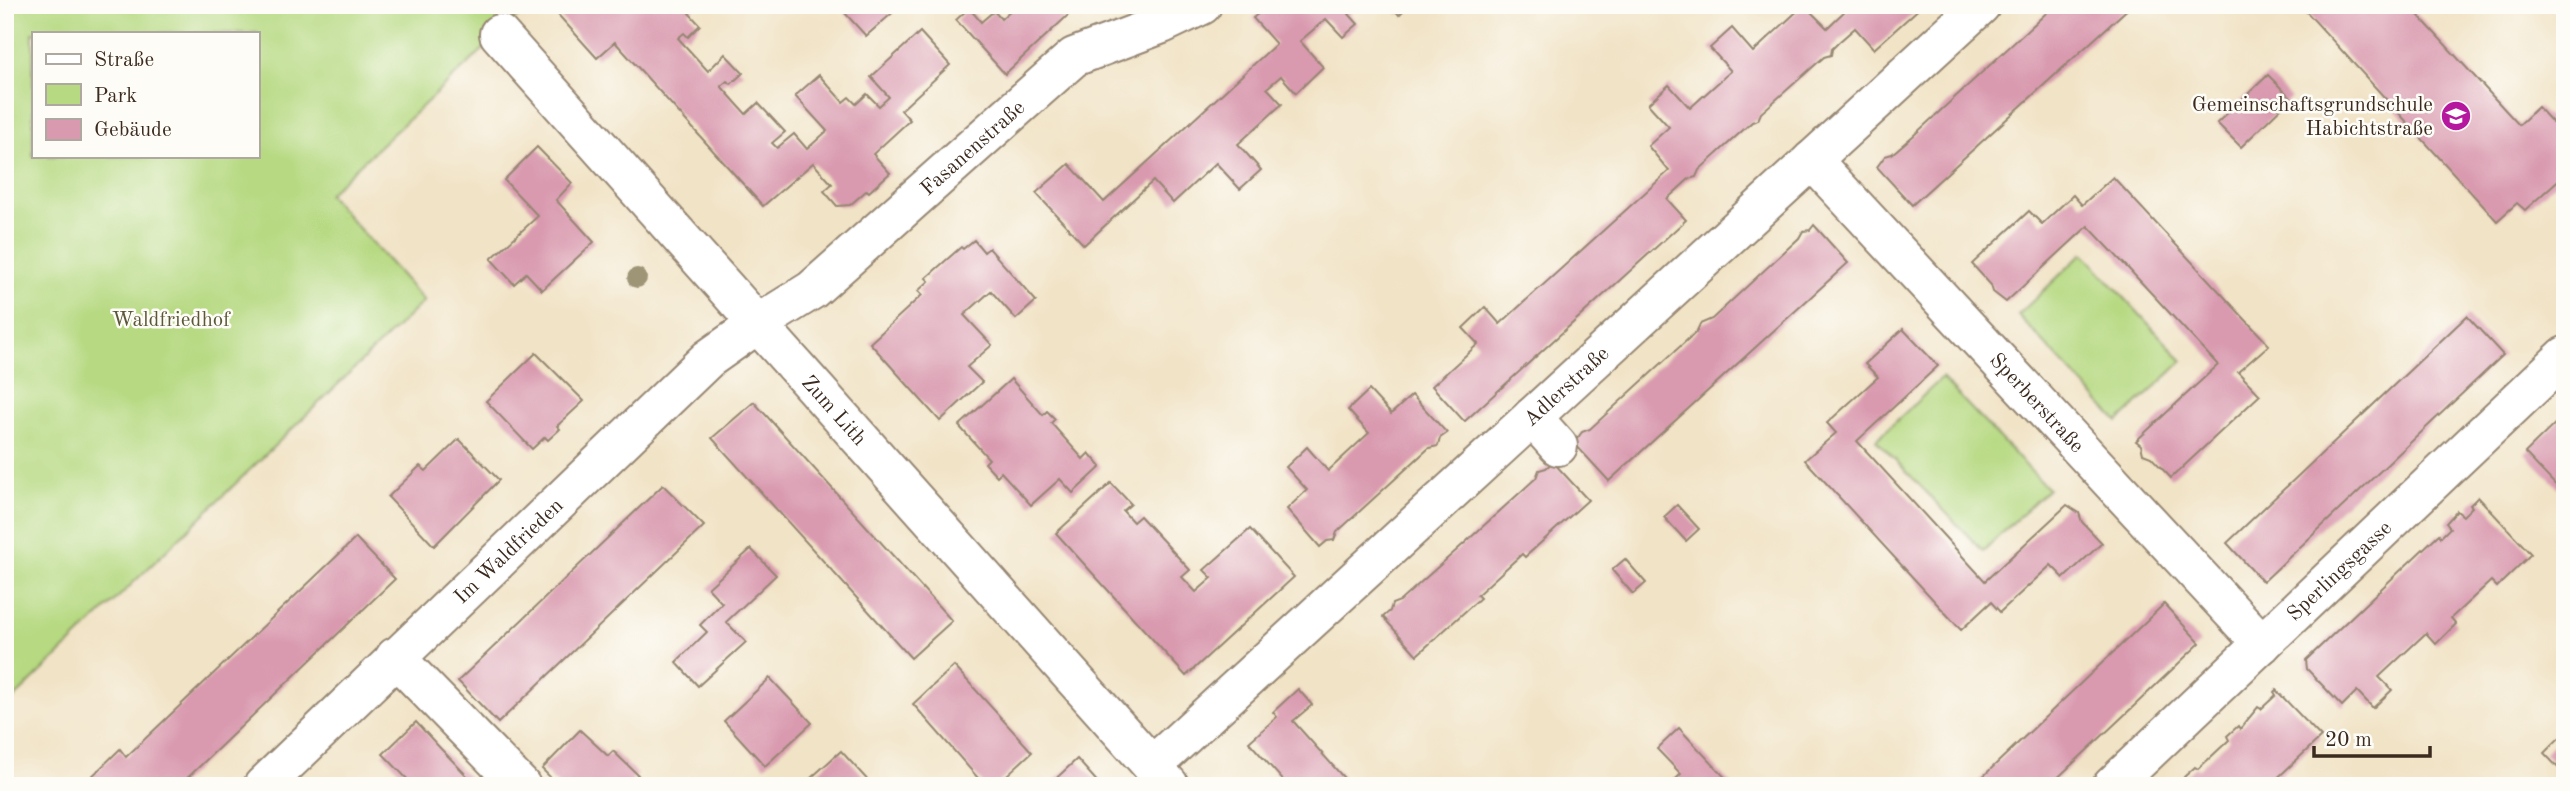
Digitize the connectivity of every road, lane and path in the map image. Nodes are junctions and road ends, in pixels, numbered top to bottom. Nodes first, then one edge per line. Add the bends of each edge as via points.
1 (1202, 5) edge
2 (1980, 5) edge
3 (1157, 15) edge
4 (499, 34) dead end
5 (1812, 160) junction
6 (759, 323) junction
7 (2565, 356) edge
8 (1532, 417) junction
9 (1558, 446) dead end
10 (2262, 644) junction
11 (395, 657) junction
12 (1161, 776) edge
13 (263, 786) edge
14 (521, 786) edge
15 (2112, 786) edge

1 - 3 street, Fasanenstraße
2 - 5 street, Adlerstraße
3 - 6 street, Fasanenstraße via 1074,57 812,290
4 - 6 street, Zum Lith
5 - 8 street, Adlerstraße
5 - 10 street, Sperberstraße
6 - 11 street, Im Waldfrieden via 708,359
6 - 12 street, Zum Lith
7 - 10 street, Sperlingsgasse
8 - 9 street
8 - 12 street, Adlerstraße
10 - 15 street, Sperlingsgasse
11 - 13 street, Im Waldfrieden
11 - 14 street

